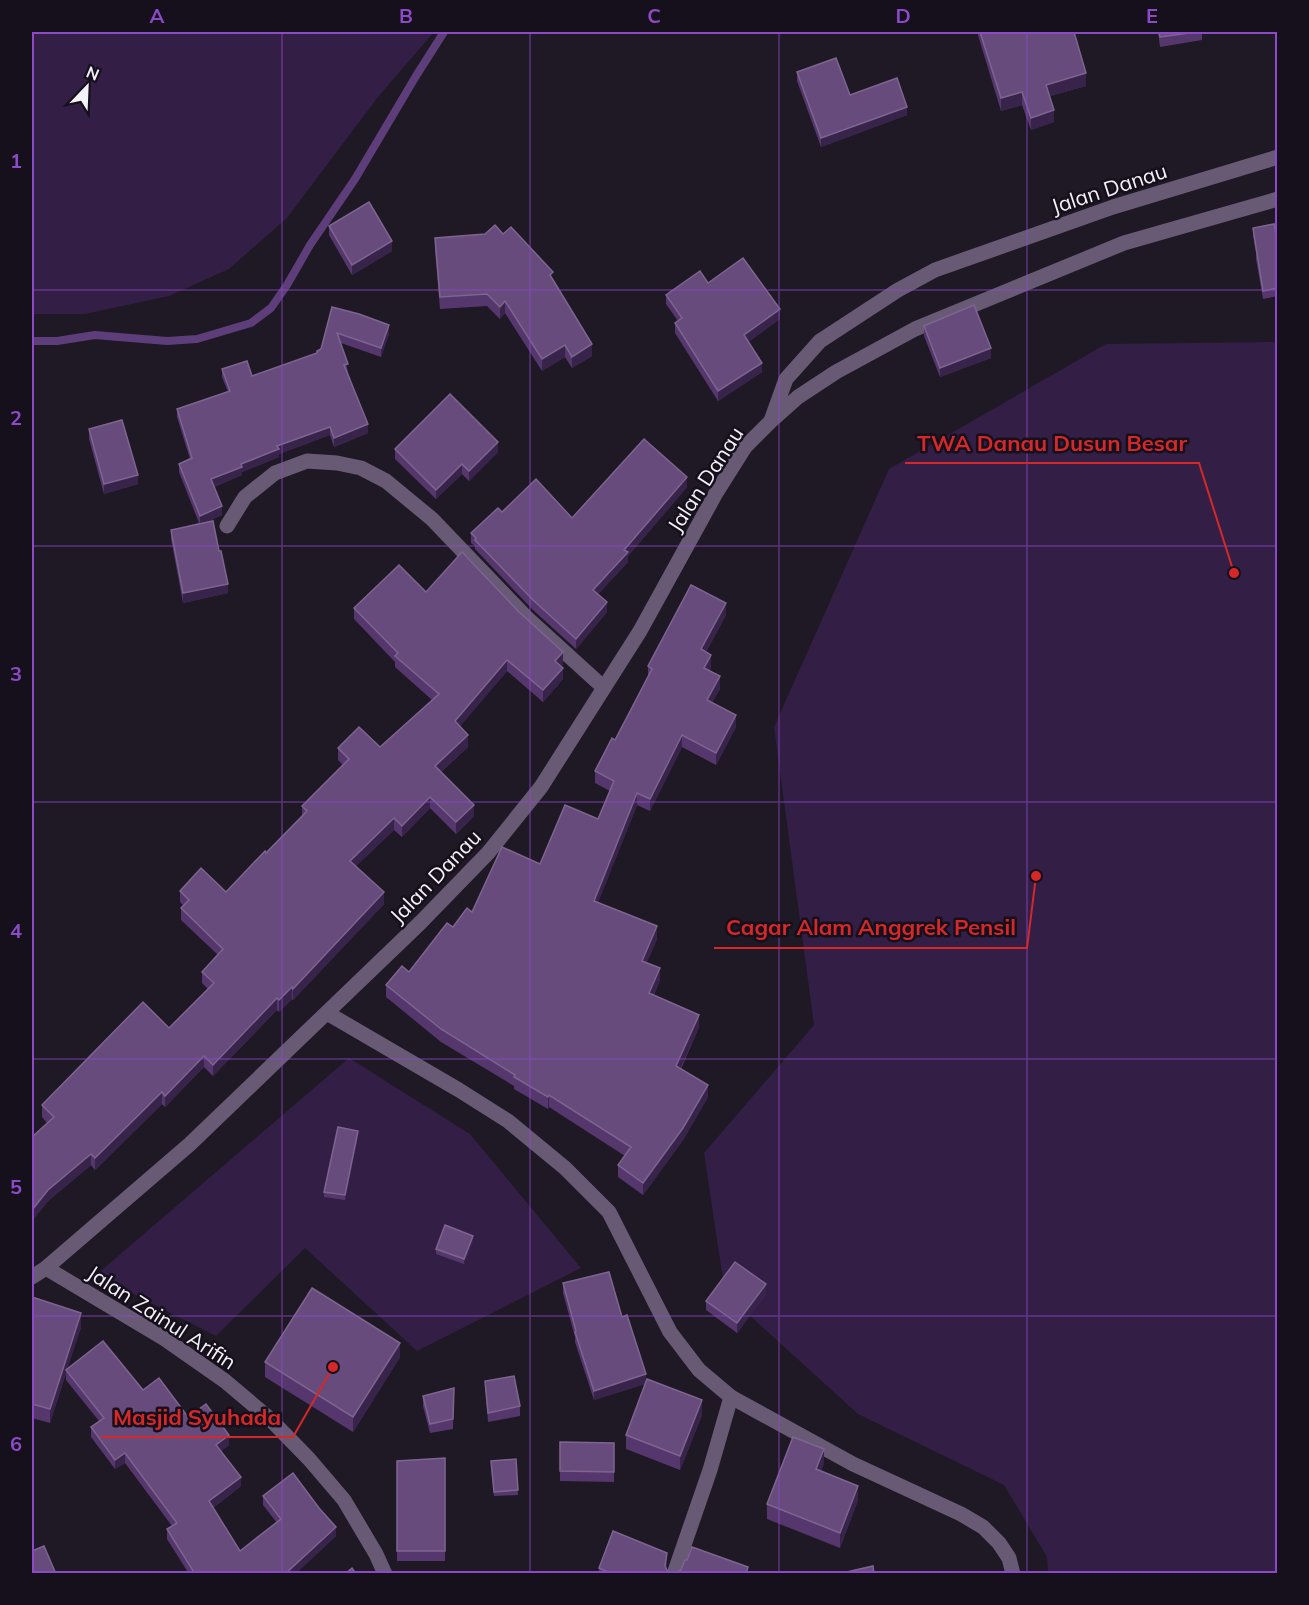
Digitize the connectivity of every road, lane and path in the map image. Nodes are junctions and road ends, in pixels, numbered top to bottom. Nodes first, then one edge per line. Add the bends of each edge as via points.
1 (1278, 157) edge
2 (1278, 199) edge
3 (771, 421) junction
4 (227, 526) dead end
5 (603, 687) junction
6 (327, 1013) junction
7 (46, 1268) junction
8 (32, 1277) edge
9 (730, 1398) junction
10 (385, 1574) edge
11 (674, 1574) edge
12 (1012, 1574) edge

1 - 3 street, Jalan Danau via 1113,207 935,270 820,341 786,379
2 - 3 street, Jalan Danau via 1124,243 915,330 836,372
3 - 5 street, Jalan Danau via 745,447 640,631
4 - 5 street via 245,497 275,473 307,461 362,468 386,481 432,519 526,617
5 - 6 street, Jalan Danau via 541,786 488,854
6 - 7 street, Jalan Danau via 190,1144
6 - 9 street via 508,1121 565,1168 609,1212 670,1332 699,1370
7 - 8 street, Jalan Danau
7 - 10 street, Jalan Zainul Arifin via 165,1339 270,1419 344,1500
9 - 11 street
9 - 12 street via 983,1527 1009,1558

